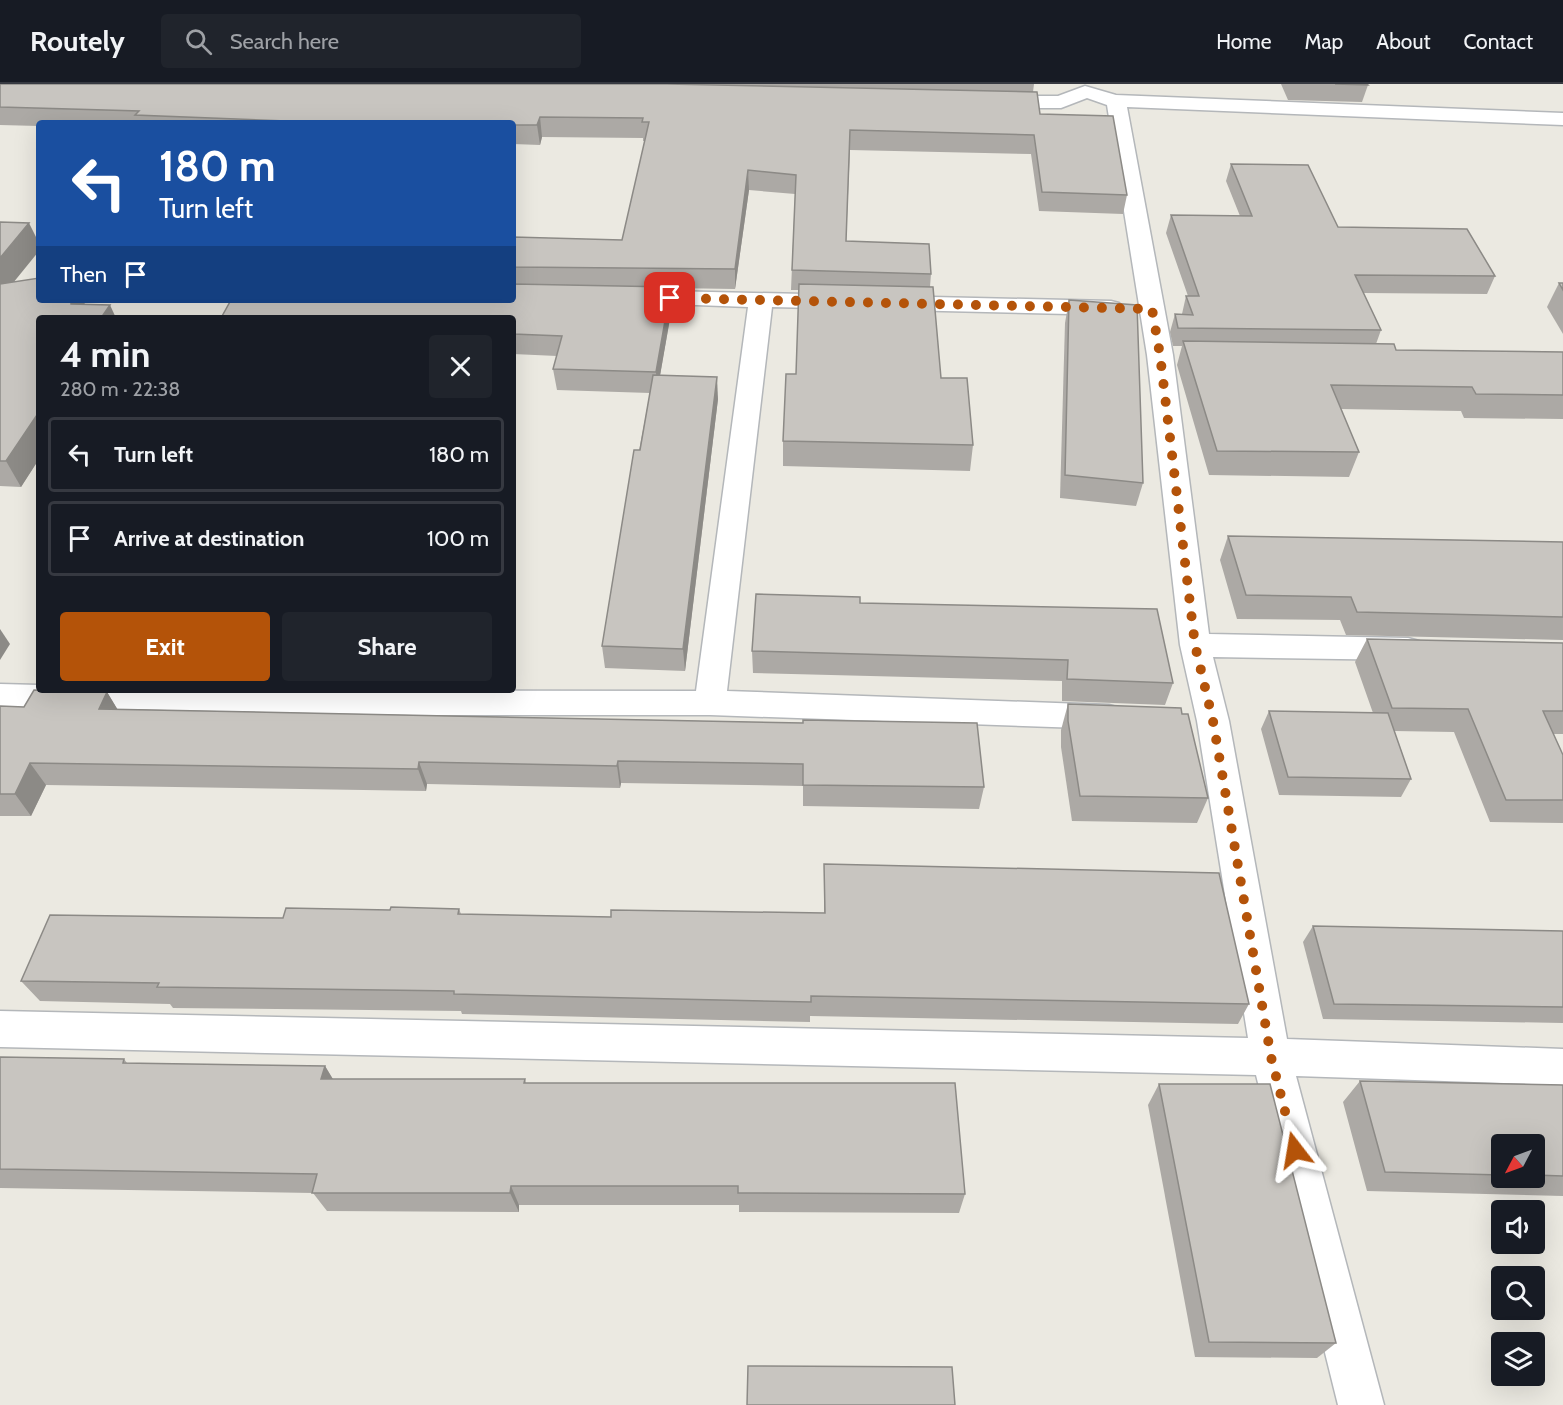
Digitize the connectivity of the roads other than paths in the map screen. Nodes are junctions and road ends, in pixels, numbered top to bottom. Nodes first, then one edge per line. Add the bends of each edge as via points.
1 (1188, 84) edge
2 (1080, 88) edge
3 (972, 101) edge
4 (1116, 101) junction
5 (1193, 104) junction
6 (1563, 118) edge
7 (607, 297) edge
8 (760, 299) junction
9 (1152, 309) junction
10 (1195, 645) junction
11 (1431, 650) edge
12 (0, 696) edge
13 (186, 697) edge
14 (710, 703) junction
15 (1141, 718) edge
16 (1177, 720) edge
17 (1213, 721) junction
18 (0, 1029) edge
19 (1271, 1057) junction
20 (1563, 1067) edge
21 (1361, 1405) edge

1 - 5 street
2 - 3 street via 1060,102
2 - 4 street
4 - 5 street
4 - 9 street
5 - 6 street
7 - 8 street
8 - 9 street
8 - 14 street
9 - 10 street via 1172,355
10 - 11 street
10 - 17 street
12 - 13 street
13 - 14 street
14 - 15 street
16 - 17 street
17 - 19 street
18 - 19 street
19 - 20 street
19 - 21 street

